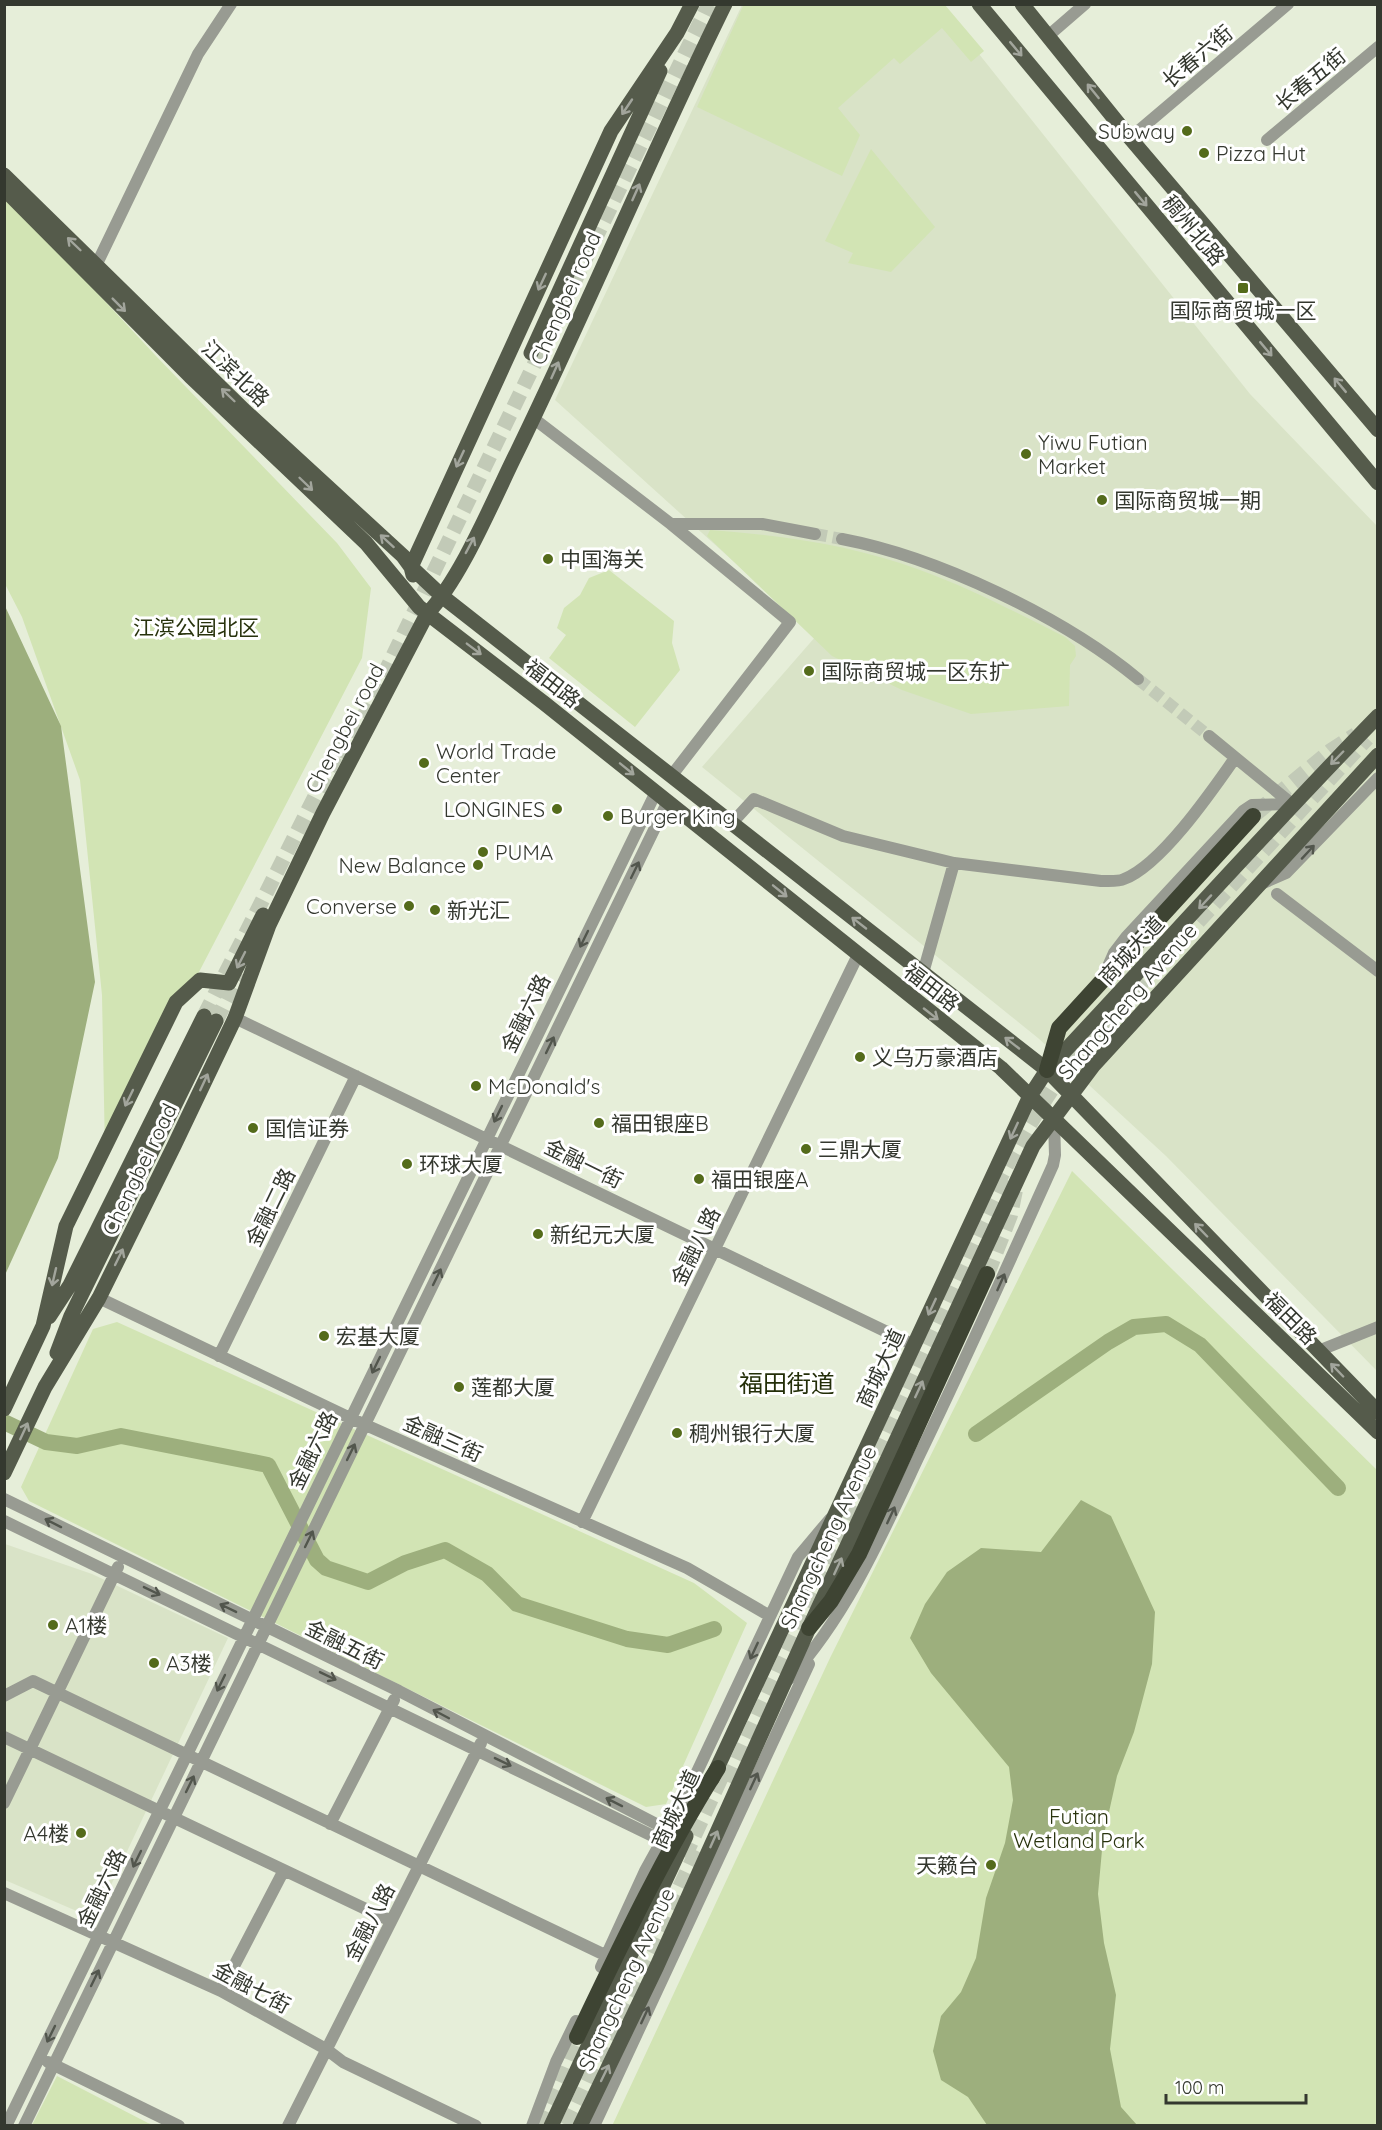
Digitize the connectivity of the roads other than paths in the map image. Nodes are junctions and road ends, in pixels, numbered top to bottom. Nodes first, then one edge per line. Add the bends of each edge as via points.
1 (231, 4) edge
2 (693, 4) edge
3 (725, 4) edge
4 (979, 4) edge
5 (1022, 4) edge
6 (1085, 4) edge
7 (1288, 4) edge
8 (677, 33) junction
9 (1048, 36) junction
10 (1377, 47) edge
11 (1130, 138) junction
12 (1267, 140) dead end
13 (4, 175) edge
14 (4, 189) edge
15 (93, 271) junction
16 (531, 353) dead end
17 (533, 418) junction
18 (1377, 430) edge
19 (1377, 483) edge
20 (671, 524) junction
21 (814, 534) tunnel mouth
22 (842, 539) tunnel mouth
23 (411, 567) junction
24 (443, 597) junction
25 (423, 611) junction
26 (1138, 679) tunnel mouth
27 (1377, 716) edge
28 (1209, 736) tunnel mouth
29 (1377, 755) edge
30 (1235, 758) junction
31 (672, 776) junction
32 (1377, 778) edge
33 (662, 796) junction
34 (1292, 804) junction
35 (1253, 816) tunnel mouth
36 (732, 823) junction
37 (954, 863) junction
38 (1260, 884) junction
39 (1277, 894) dead end
40 (858, 955) junction
41 (1377, 971) edge
42 (923, 973) junction
43 (1100, 985) junction
44 (236, 1018) junction
45 (1047, 1070) junction
46 (356, 1076) junction
47 (1072, 1095) junction
48 (1030, 1096) junction
49 (1054, 1120) junction
50 (486, 1137) junction
51 (501, 1145) junction
52 (716, 1248) junction
53 (987, 1274) tunnel mouth
54 (99, 1298) junction
55 (43, 1326) junction
56 (1377, 1327) edge
57 (914, 1345) junction
58 (1318, 1351) junction
59 (219, 1356) junction
60 (42, 1393) junction
61 (4, 1409) edge
62 (1377, 1412) edge
63 (350, 1418) junction
64 (364, 1424) junction
65 (1377, 1432) edge
66 (7, 1468) edge
67 (4, 1498) edge
68 (837, 1512) junction
69 (4, 1521) edge
70 (582, 1522) junction
71 (122, 1557) junction
72 (115, 1573) junction
73 (770, 1616) junction
74 (252, 1620) junction
75 (266, 1627) junction
76 (809, 1628) junction
77 (244, 1636) junction
78 (258, 1643) junction
79 (815, 1650) junction
80 (782, 1688) junction
81 (399, 1691) junction
82 (58, 1692) junction
83 (4, 1695) edge
84 (390, 1706) junction
85 (483, 1736) junction
86 (4, 1737) edge
87 (478, 1749) junction
88 (30, 1751) junction
89 (187, 1754) junction
90 (201, 1761) junction
91 (718, 1768) junction
92 (4, 1803) edge
93 (159, 1812) junction
94 (173, 1818) junction
95 (330, 1824) junction
96 (664, 1834) junction
97 (420, 1865) junction
98 (284, 1870) junction
99 (4, 1893) edge
100 (392, 1921) junction
101 (100, 1935) junction
102 (113, 1942) junction
103 (607, 1956) junction
104 (221, 1991) junction
105 (577, 2037) tunnel mouth
106 (326, 2049) junction
107 (39, 2058) junction
108 (54, 2064) junction
109 (6, 2126) edge
110 (24, 2126) edge
111 (179, 2126) edge
112 (288, 2126) edge
113 (476, 2126) edge
114 (532, 2126) edge
115 (551, 2126) edge
116 (580, 2126) edge
117 (594, 2126) edge

1 - 15 street via 198,54
2 - 8 main road, Chengbei road
17 -> 3 main road, Chengbei road via 666,122
4 -> 19 main road, 稠州北路
5 - 9 main road, 稠州北路
6 - 9 street
7 - 11 street, 长春六街
8 - 16 main road
8 -> 23 main road, Chengbei road via 611,130
11 -> 9 main road, 稠州北路
10 - 12 street, 长春五街
18 -> 11 main road, 稠州北路
15 -> 13 main road, 江滨北路
14 - 15 main road, 江滨北路
23 -> 15 main road, 江滨北路
15 -> 25 main road, 江滨北路 via 366,543
17 - 20 street
24 -> 17 main road, Chengbei road
20 - 21 street via 762,524
20 - 31 street via 790,622
22 - 26 street via 882,546 1021,602
23 - 24 main road, 江滨北路
23 - 25 main road
24 - 25 main road, Chengbei road
24 - 31 main road, 福田路
25 -> 33 main road, 福田路
25 - 44 main road, Chengbei road via 269,925
25 -> 55 main road, Chengbei road via 229,983 200,980 176,1002 66,1226
27 -> 34 main road, 商城大道
28 - 30 street
29 - 38 main road, Shangcheng Avenue
30 - 34 street
30 - 37 street via 1160,853 1123,880 1101,881
31 - 36 main road, 福田路
38 -> 32 street via 1286,873
33 -> 40 main road, 福田路
33 -> 50 street, 金融六路
51 -> 33 street, 金融六路
34 - 43 street via 1252,805 1243,811 1127,936 1114,953
34 -> 45 main road, 商城大道
35 - 43 highway
36 - 37 street via 754,799 843,836
42 -> 36 main road, 福田路
37 - 42 street
38 - 47 main road, Shangcheng Avenue via 1093,1066
39 - 41 street
40 -> 48 main road, 福田路 via 1001,1068
40 - 52 street, 金融八路
45 -> 42 main road, 福田路
43 - 45 highway via 1059,1028
44 - 46 street, 金融一街
54 -> 44 main road, Chengbei road
45 - 47 main road, 福田路
45 - 48 main road, 商城大道
46 - 50 street, 金融一街
46 - 59 street, 金融二路
47 - 49 main road, Shangcheng Avenue
58 -> 47 main road, 福田路
48 - 49 main road, 福田路
48 -> 57 main road, 商城大道
49 - 65 main road, 福田路
76 -> 49 main road, Shangcheng Avenue via 1033,1146
79 -> 49 street via 867,1567 979,1330 1053,1165
50 - 51 street, 金融一街
50 -> 63 street, 金融六路
51 - 52 street, 金融一街
64 -> 51 street, 金融六路
52 - 57 street, 金融一街
52 - 70 street, 金融八路
53 - 76 highway via 859,1554 831,1601
54 - 59 street, 金融三街
54 - 60 main road, Chengbei road
55 - 60 main road via 70,1285 210,1018 71,1316
55 - 61 main road, Chengbei road
56 - 58 street
57 - 68 main road, 商城大道
62 -> 58 main road, 福田路
59 - 63 street, 金融三街
66 -> 60 main road, Chengbei road
63 - 64 street, 金融三街
63 - 74 street, 金融六路
64 - 70 street, 金融三街
75 -> 64 street, 金融六路
71 -> 67 street, 金融五街
68 - 73 street via 798,1557
68 - 91 main road, 商城大道
69 - 72 street, 金融五街
70 - 73 street, 金融三街 via 687,1568
71 - 72 street
74 -> 71 street, 金融五街
72 -> 77 street, 金融五街
72 - 82 street
73 -> 96 street via 681,1806
74 - 75 street, 金融五街
74 - 77 street, 金融六路
75 - 78 street, 金融六路
75 - 81 street, 金融五街
76 - 80 main road, Shangcheng Avenue
77 - 78 street, 金融五街
77 -> 89 street, 金融六路
78 -> 84 street, 金融五街
78 - 90 street, 金融六路
79 - 80 street
117 -> 79 street
116 -> 80 main road, Shangcheng Avenue
81 - 84 street
85 -> 81 street, 金融五街
82 - 83 street via 33,1681
82 - 88 street
82 - 89 street
84 - 87 street, 金融五街
84 - 95 street
85 - 87 street, 金融八路
96 -> 85 street, 金融五街
86 - 88 street
87 -> 96 street, 金融五街
87 - 97 street, 金融八路
88 - 92 street
88 - 93 street
89 - 90 street
89 - 93 street, 金融六路
94 -> 90 street, 金融六路
90 - 95 street
91 - 105 highway via 668,1851
91 - 115 main road, 商城大道
93 - 94 street
93 -> 101 street, 金融六路
94 - 98 street
94 - 102 street, 金融六路
95 - 97 street
96 - 103 street
97 - 100 street, 金融八路
97 - 103 street
98 - 100 street
98 - 104 street
99 - 101 street, 金融七街
100 - 106 street, 金融八路
101 - 102 street, 金融七街
101 -> 107 street, 金融六路
102 - 104 street, 金融七街
108 -> 102 street, 金融六路
103 - 114 street via 556,2062
104 - 106 street, 金融七街
106 - 112 street, 金融八路
106 - 113 street, 金融七街 via 343,2062
107 - 108 street
107 - 109 street, 金融六路
108 - 110 street, 金融六路
108 - 111 street

